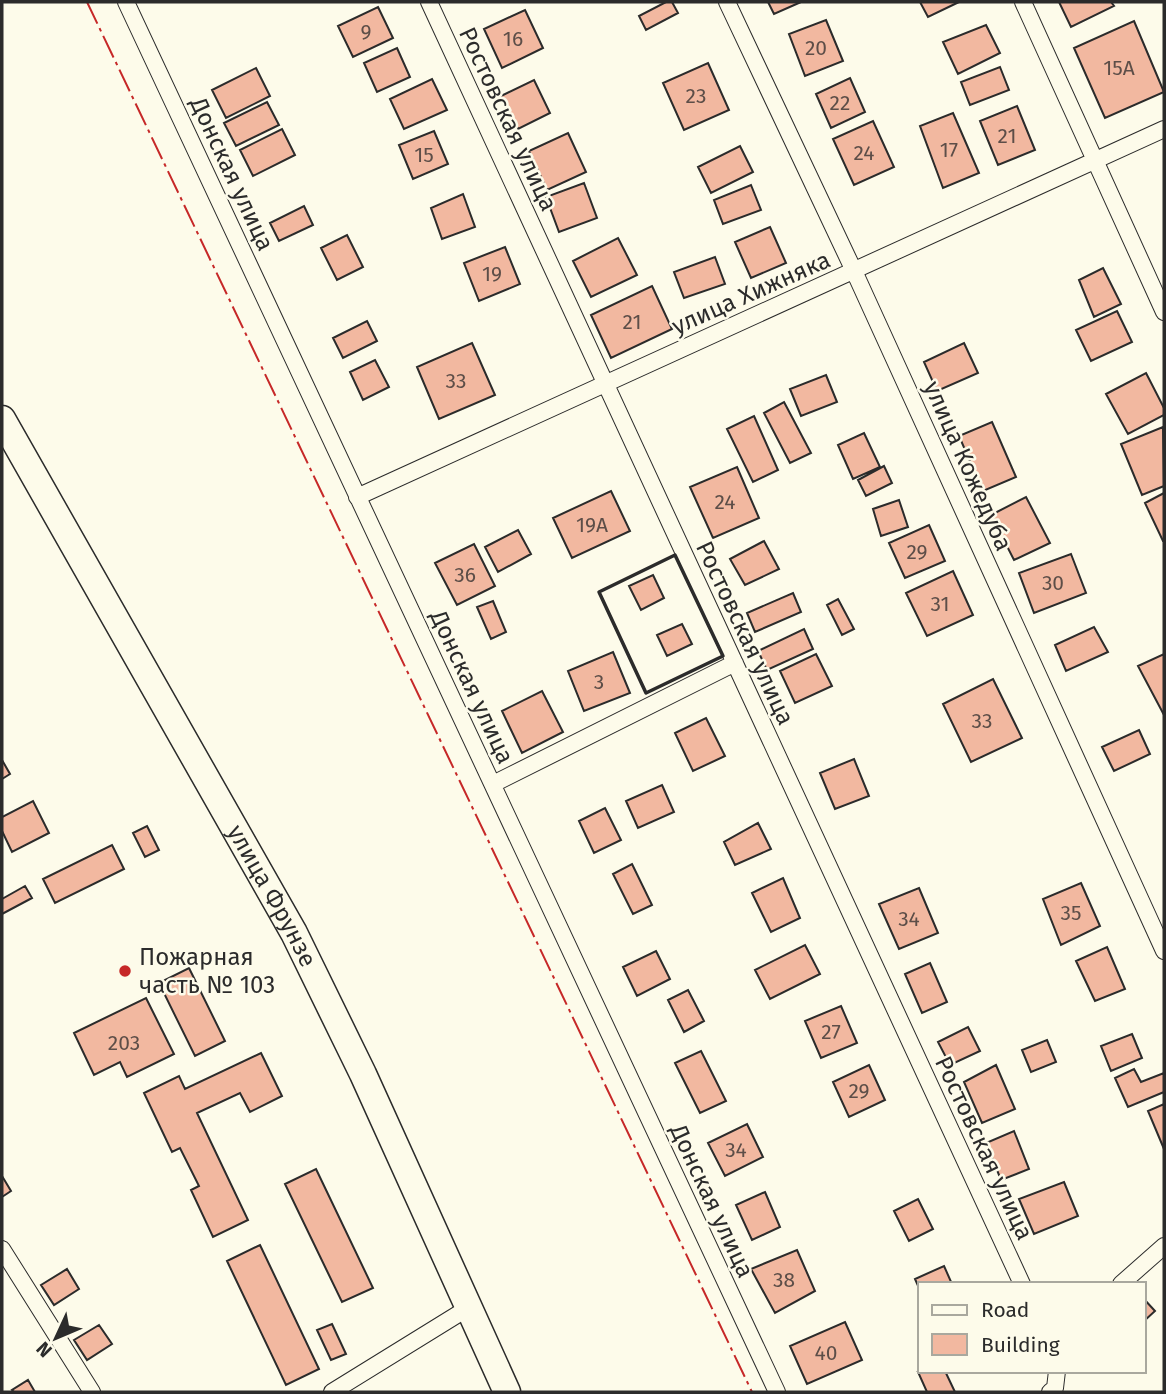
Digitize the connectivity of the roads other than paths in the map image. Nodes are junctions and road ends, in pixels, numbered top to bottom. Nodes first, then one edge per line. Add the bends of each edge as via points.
1 (126, 2) edge
2 (429, 2) edge
3 (727, 2) edge
4 (1023, 2) edge
5 (1164, 129) edge
6 (1094, 162) junction
7 (854, 271) junction
8 (1164, 312) edge
9 (604, 385) junction
10 (2, 419) edge
11 (357, 497) junction
12 (735, 663) junction
13 (493, 784) junction
14 (1164, 951) edge
15 (1164, 1246) edge
16 (2, 1249) edge
17 (1021, 1282) edge
18 (1123, 1282) edge
19 (468, 1308) junction
20 (1058, 1373) edge
21 (92, 1392) edge
22 (332, 1392) edge
23 (507, 1392) edge
24 (777, 1392) edge
25 (1050, 1392) edge

1 - 11 street, Донская улица
2 - 9 street, Ростовская улица
3 - 7 street, улица Кожедуба
4 - 6 street
5 - 6 street, улица Хижняка
6 - 7 street, улица Хижняка
6 - 8 street
7 - 9 street, улица Хижняка
7 - 14 street, улица Кожедуба
9 - 11 street, улица Хижняка
9 - 12 street, Ростовская улица
10 - 19 main road, улица Фрунзе via 294,933
11 - 13 street, Донская улица
12 - 13 street
12 - 17 street, Ростовская улица
13 - 24 street, Донская улица
15 - 18 street
16 - 21 street
19 - 22 street
19 - 23 main road, улица Фрунзе
20 - 25 street

